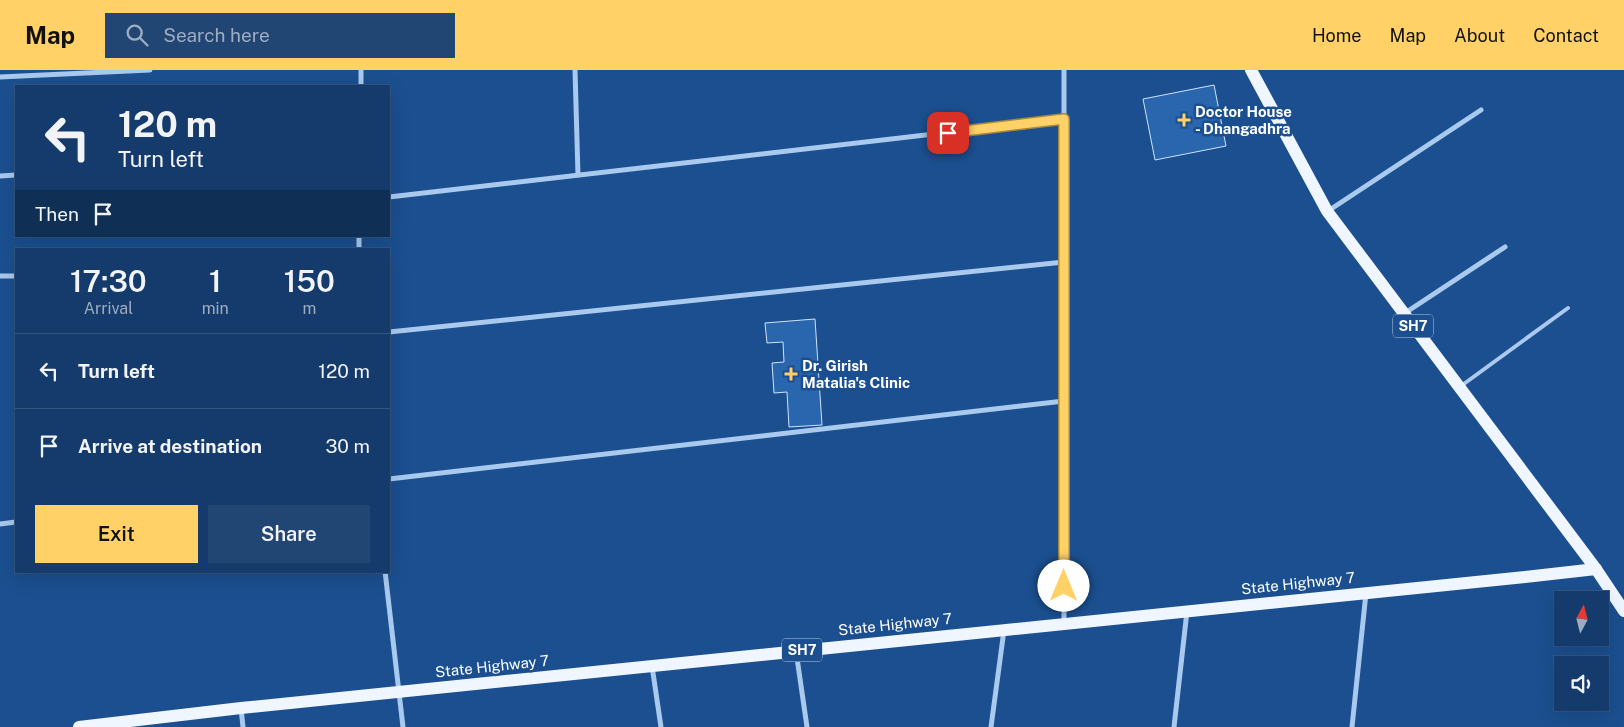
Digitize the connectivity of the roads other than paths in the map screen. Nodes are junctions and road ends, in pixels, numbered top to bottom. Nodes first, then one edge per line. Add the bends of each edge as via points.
1 (150, 70) edge
2 (361, 70) edge
3 (575, 70) edge
4 (1064, 70) edge
5 (1250, 70) edge
6 (0, 76) edge
7 (361, 85) edge
8 (1481, 110) dead end
9 (1064, 119) junction
10 (15, 175) edge
11 (578, 175) junction
12 (0, 176) edge
13 (390, 196) edge
14 (1327, 212) junction
15 (1505, 247) dead end
16 (1064, 262) junction
17 (0, 276) edge
18 (15, 276) edge
19 (1568, 308) dead end
20 (1404, 314) junction
21 (390, 332) edge
22 (1460, 387) junction
23 (1064, 401) junction
24 (390, 479) edge
25 (15, 522) edge
26 (0, 524) edge
27 (1596, 569) junction
28 (385, 573) edge
29 (1366, 592) junction
30 (1624, 610) edge
31 (1187, 611) junction
32 (1064, 623) junction
33 (1004, 630) junction
34 (796, 650) junction
35 (652, 665) junction
36 (398, 692) junction
37 (241, 708) junction
38 (79, 727) edge
39 (243, 727) edge
40 (403, 727) edge
41 (662, 727) edge
42 (807, 727) edge
43 (992, 727) edge
44 (1174, 727) edge
45 (1352, 727) edge

1 - 6 street
2 - 7 street
3 - 11 street
4 - 9 street
5 - 14 main road, SH7
8 - 14 street
9 - 11 street
9 - 16 street
10 - 12 street
11 - 13 street
14 - 20 main road, SH7
15 - 20 street
16 - 21 street
16 - 23 street
17 - 18 street
19 - 22 lane
20 - 22 main road, SH7
22 - 27 main road, SH7
23 - 24 street
23 - 32 street
25 - 26 street
27 - 29 main road, State Highway 7 / SH7
27 - 30 main road
28 - 36 street
29 - 31 main road, State Highway 7 / SH7
29 - 45 street
31 - 32 main road, State Highway 7 / SH7
31 - 44 street
32 - 33 main road, State Highway 7 / SH7
33 - 34 main road, State Highway 7 / SH7
33 - 43 street
34 - 35 main road, State Highway 7 / SH7
34 - 42 street
35 - 36 main road, State Highway 7 / SH7
35 - 41 street
36 - 37 main road, State Highway 7 / SH7
36 - 40 street
37 - 38 main road, State Highway 7 / SH7
37 - 39 street

